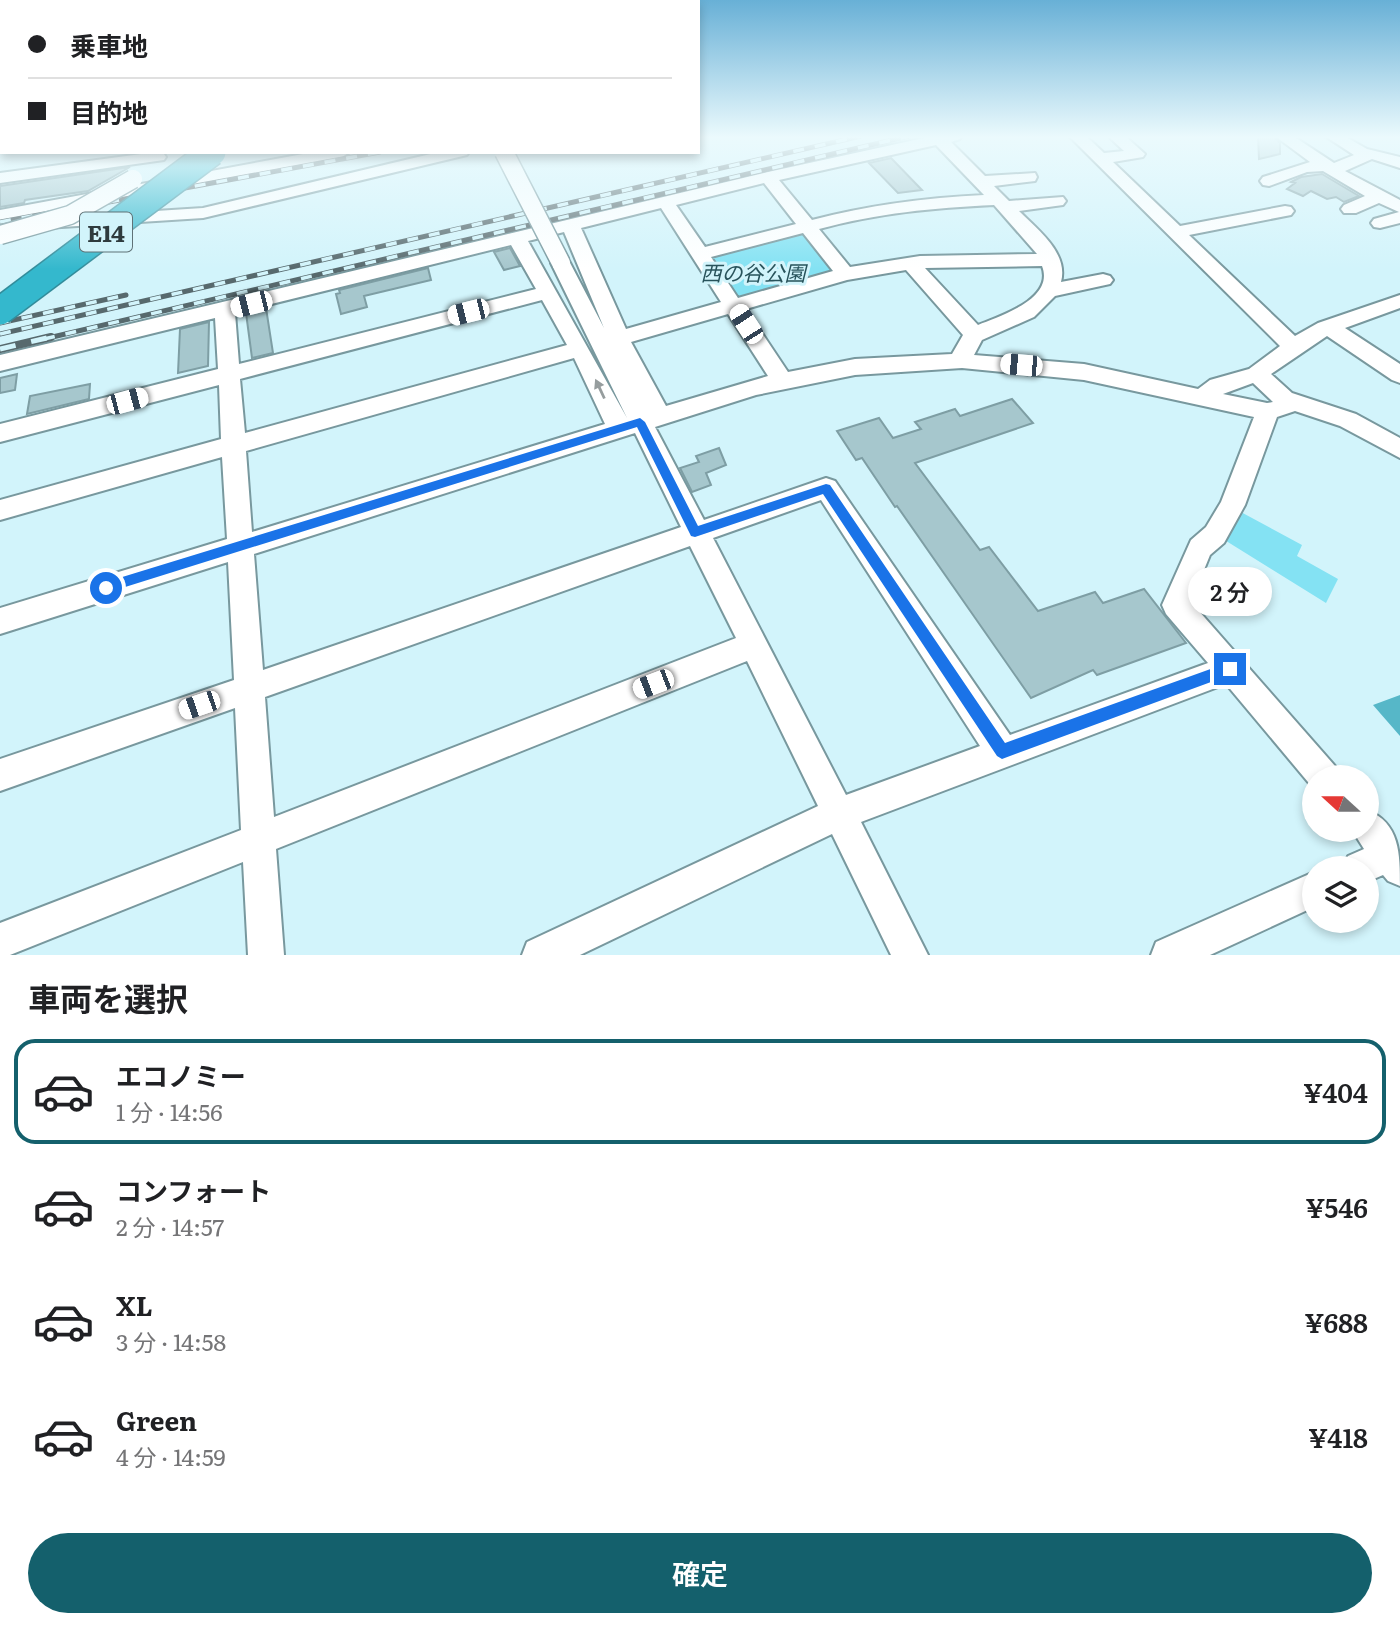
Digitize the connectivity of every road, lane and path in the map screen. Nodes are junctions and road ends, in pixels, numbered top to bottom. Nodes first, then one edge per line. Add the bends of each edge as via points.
1 (125, 181) edge
2 (131, 181) edge
3 (150, 181) edge
4 (174, 181) edge
5 (174, 181) edge
6 (340, 181) edge
7 (519, 181) edge
8 (755, 181) edge
9 (771, 181) edge
10 (995, 181) edge
11 (1123, 181) edge
12 (1351, 181) edge
13 (981, 182) joint
14 (1379, 197) junction
15 (98, 198) junction
16 (1057, 201) dead end
17 (1002, 203) junction
18 (667, 204) junction
19 (1400, 207) edge
20 (1350, 209) dead end
21 (1285, 211) dead end
22 (0, 215) edge
23 (1400, 217) edge
24 (1380, 223) dead end
25 (571, 226) junction
26 (807, 227) junction
27 (0, 229) edge
28 (1176, 232) junction
29 (0, 235) edge
30 (517, 239) junction
31 (701, 254) junction
32 (1050, 260) junction
33 (910, 263) junction
34 (845, 274) junction
35 (1102, 279) dead end
36 (1048, 291) junction
37 (548, 292) junction
38 (0, 296) edge
39 (1400, 301) edge
40 (734, 306) junction
41 (225, 310) junction
42 (0, 311) edge
43 (1329, 327) junction
44 (975, 335) junction
45 (619, 338) junction
46 (1293, 347) junction
47 (580, 349) junction
48 (962, 361) junction
49 (0, 363) edge
50 (229, 374) junction
51 (1257, 374) junction
52 (1400, 375) edge
53 (782, 380) junction
54 (1203, 396) junction
55 (1281, 407) junction
56 (639, 423) junction
57 (0, 433) edge
58 (234, 445) junction
59 (1400, 449) edge
60 (0, 510) edge
61 (695, 532) junction
62 (240, 547) junction
63 (0, 621) edge
64 (753, 645) junction
65 (1230, 669) junction
66 (248, 688) junction
67 (1002, 751) junction
68 (1314, 765) edge
69 (0, 775) edge
70 (838, 814) junction
71 (257, 839) junction
72 (1302, 894) edge
73 (0, 941) edge
74 (265, 955) edge
75 (540, 955) edge
76 (910, 955) edge
77 (1169, 955) edge

1 - 15 street
2 - 29 street, bridge via 87,210
3 - 15 street
4 - 42 highway, E14, bridge
5 - 38 highway, E14
6 - 27 street via 203,213
7 - 56 street, bridge
8 - 18 street
9 - 26 street
10 - 13 street
11 - 28 street
12 - 14 street
13 - 17 street
14 - 19 street
14 - 20 street
15 - 22 street
16 - 17 street
17 - 26 street via 893,207
17 - 32 street via 1044,247
18 - 25 street
18 - 31 street
21 - 28 street
23 - 24 street
25 - 30 street
25 - 45 street
26 - 31 street
26 - 34 street
28 - 46 street
30 - 37 street
30 - 41 street
31 - 40 street
32 - 33 street
32 - 36 street via 1054,272
33 - 34 street
33 - 44 street
34 - 40 street
35 - 36 street
36 - 44 street via 1027,312
37 - 47 street
37 - 50 street
39 - 43 street
40 - 45 street
40 - 53 street
41 - 49 street
41 - 50 street
43 - 46 street
43 - 52 street
44 - 48 street via 964,349
45 - 56 street
46 - 51 street
56 -> 47 street
47 - 58 street
48 - 53 street via 855,367
48 - 54 street via 1084,372
50 - 57 street
50 - 58 street
51 - 54 street
51 - 55 street via 1284,399
53 - 56 street
54 - 55 street
55 - 59 street via 1348,420
55 - 65 street via 1215,535 1200,548 1176,605
56 - 61 street
56 - 62 street
58 - 60 street
58 - 62 street
61 - 64 street
61 - 66 street
61 - 67 street via 826,488
62 - 63 street
62 - 66 street
64 - 70 street
64 - 71 street
65 - 67 street
65 - 68 street
66 - 69 street
66 - 71 street
67 - 70 street
70 - 75 street
70 - 76 street
71 - 73 street
71 - 74 street
72 - 77 street

